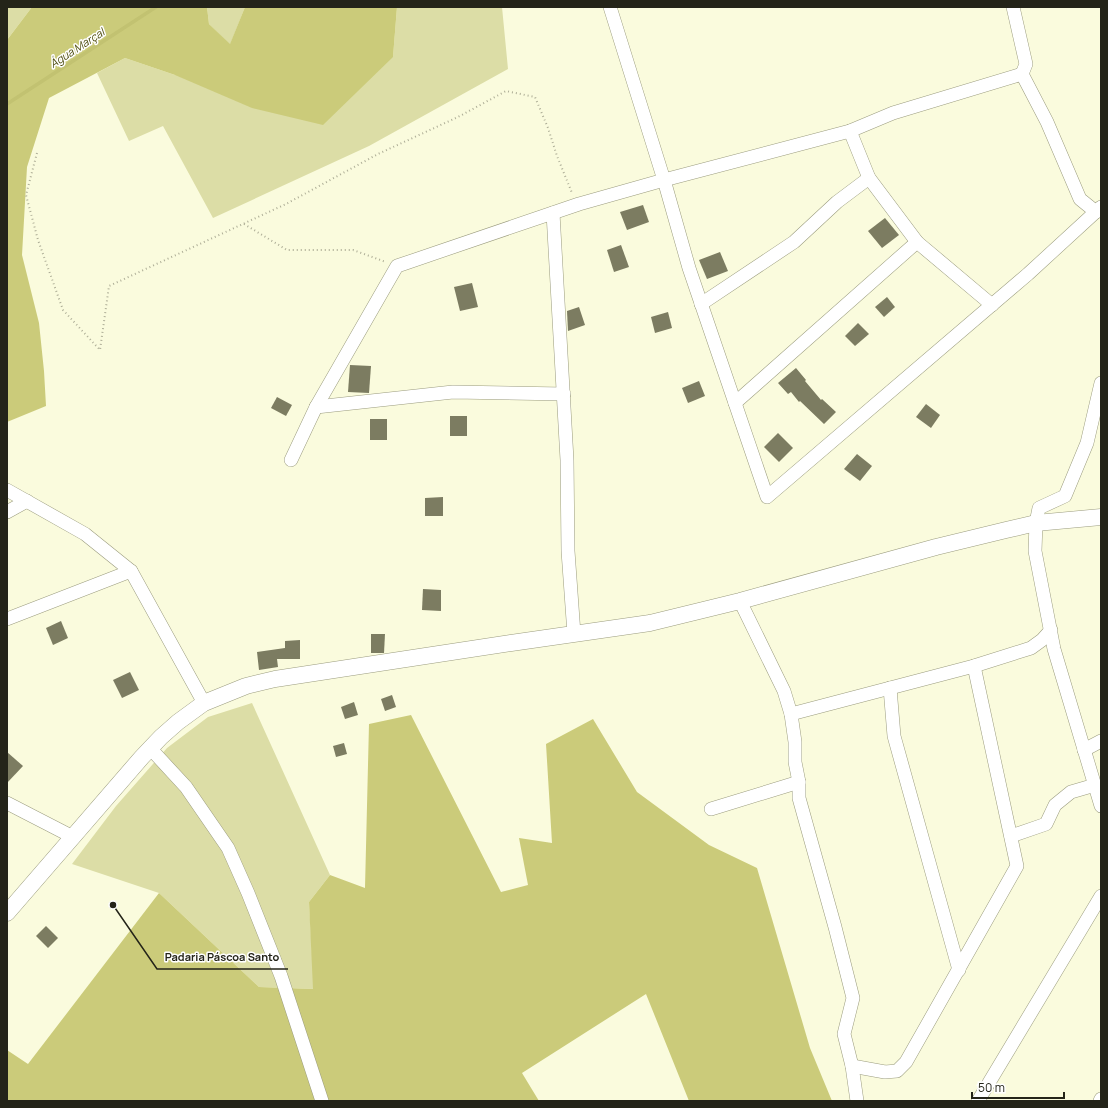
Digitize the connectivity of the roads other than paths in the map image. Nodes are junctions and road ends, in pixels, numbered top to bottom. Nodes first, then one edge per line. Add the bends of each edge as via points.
1 (610, 7) edge
2 (1013, 7) edge
3 (1022, 74) junction
4 (850, 131) junction
5 (869, 178) junction
6 (664, 180) junction
7 (1098, 210) edge
8 (553, 213) junction
9 (917, 242) junction
10 (701, 304) junction
11 (992, 305) junction
12 (1101, 384) edge
13 (564, 394) junction
14 (735, 403) junction
15 (316, 407) junction
16 (291, 460) dead end
17 (7, 490) edge
18 (27, 501) junction
19 (7, 512) edge
20 (1101, 517) edge
21 (1036, 523) junction
22 (131, 571) junction
23 (740, 601) junction
24 (7, 619) edge
25 (1051, 630) junction
26 (574, 634) junction
27 (974, 666) junction
28 (890, 688) junction
29 (204, 703) junction
30 (791, 714) junction
31 (1101, 741) edge
32 (150, 748) junction
33 (1084, 750) junction
34 (799, 782) junction
35 (1095, 785) junction
36 (7, 803) edge
37 (1101, 806) edge
38 (711, 809) dead end
39 (1011, 836) junction
40 (73, 837) junction
41 (1101, 896) edge
42 (7, 913) edge
43 (959, 970) junction
44 (852, 1066) junction
45 (322, 1101) edge
46 (857, 1101) edge
47 (978, 1101) edge

1 - 6 street
2 - 3 street via 1026,64
3 - 4 street via 893,113
3 - 7 street via 1047,122 1080,199
4 - 5 street
4 - 6 street
5 - 9 street
5 - 10 street via 837,202 794,242
6 - 8 street
6 - 10 street
7 - 11 street
8 - 13 street
8 - 15 street via 397,266
9 - 11 street
9 - 14 street
10 - 14 street
11 - 14 street via 767,497
12 - 21 street via 1087,443 1065,496 1039,508
13 - 15 street via 453,392
13 - 26 street via 568,551
15 - 16 street
17 - 18 street
18 - 19 street
18 - 22 street via 85,534
20 - 21 street
21 - 23 street via 936,547
21 - 25 street via 1035,551
22 - 24 street
22 - 29 street
23 - 26 street via 650,623
23 - 30 street via 784,691
25 - 27 street via 1031,648
25 - 33 street via 1054,649
26 - 29 street via 275,679 246,686
27 - 28 street
27 - 39 street
28 - 30 street
28 - 43 street via 894,736
29 - 32 street via 178,722
30 - 34 street
31 - 33 street
32 - 40 street
32 - 45 street via 186,787 228,848 281,976
33 - 35 street
34 - 38 street
34 - 44 street via 799,798 853,998 844,1034
35 - 37 street
35 - 39 street via 1071,792 1055,805 1046,824
36 - 40 street
39 - 43 street via 1017,866
40 - 42 street
41 - 47 street
43 - 44 street via 906,1062 897,1071 885,1072
44 - 46 street

